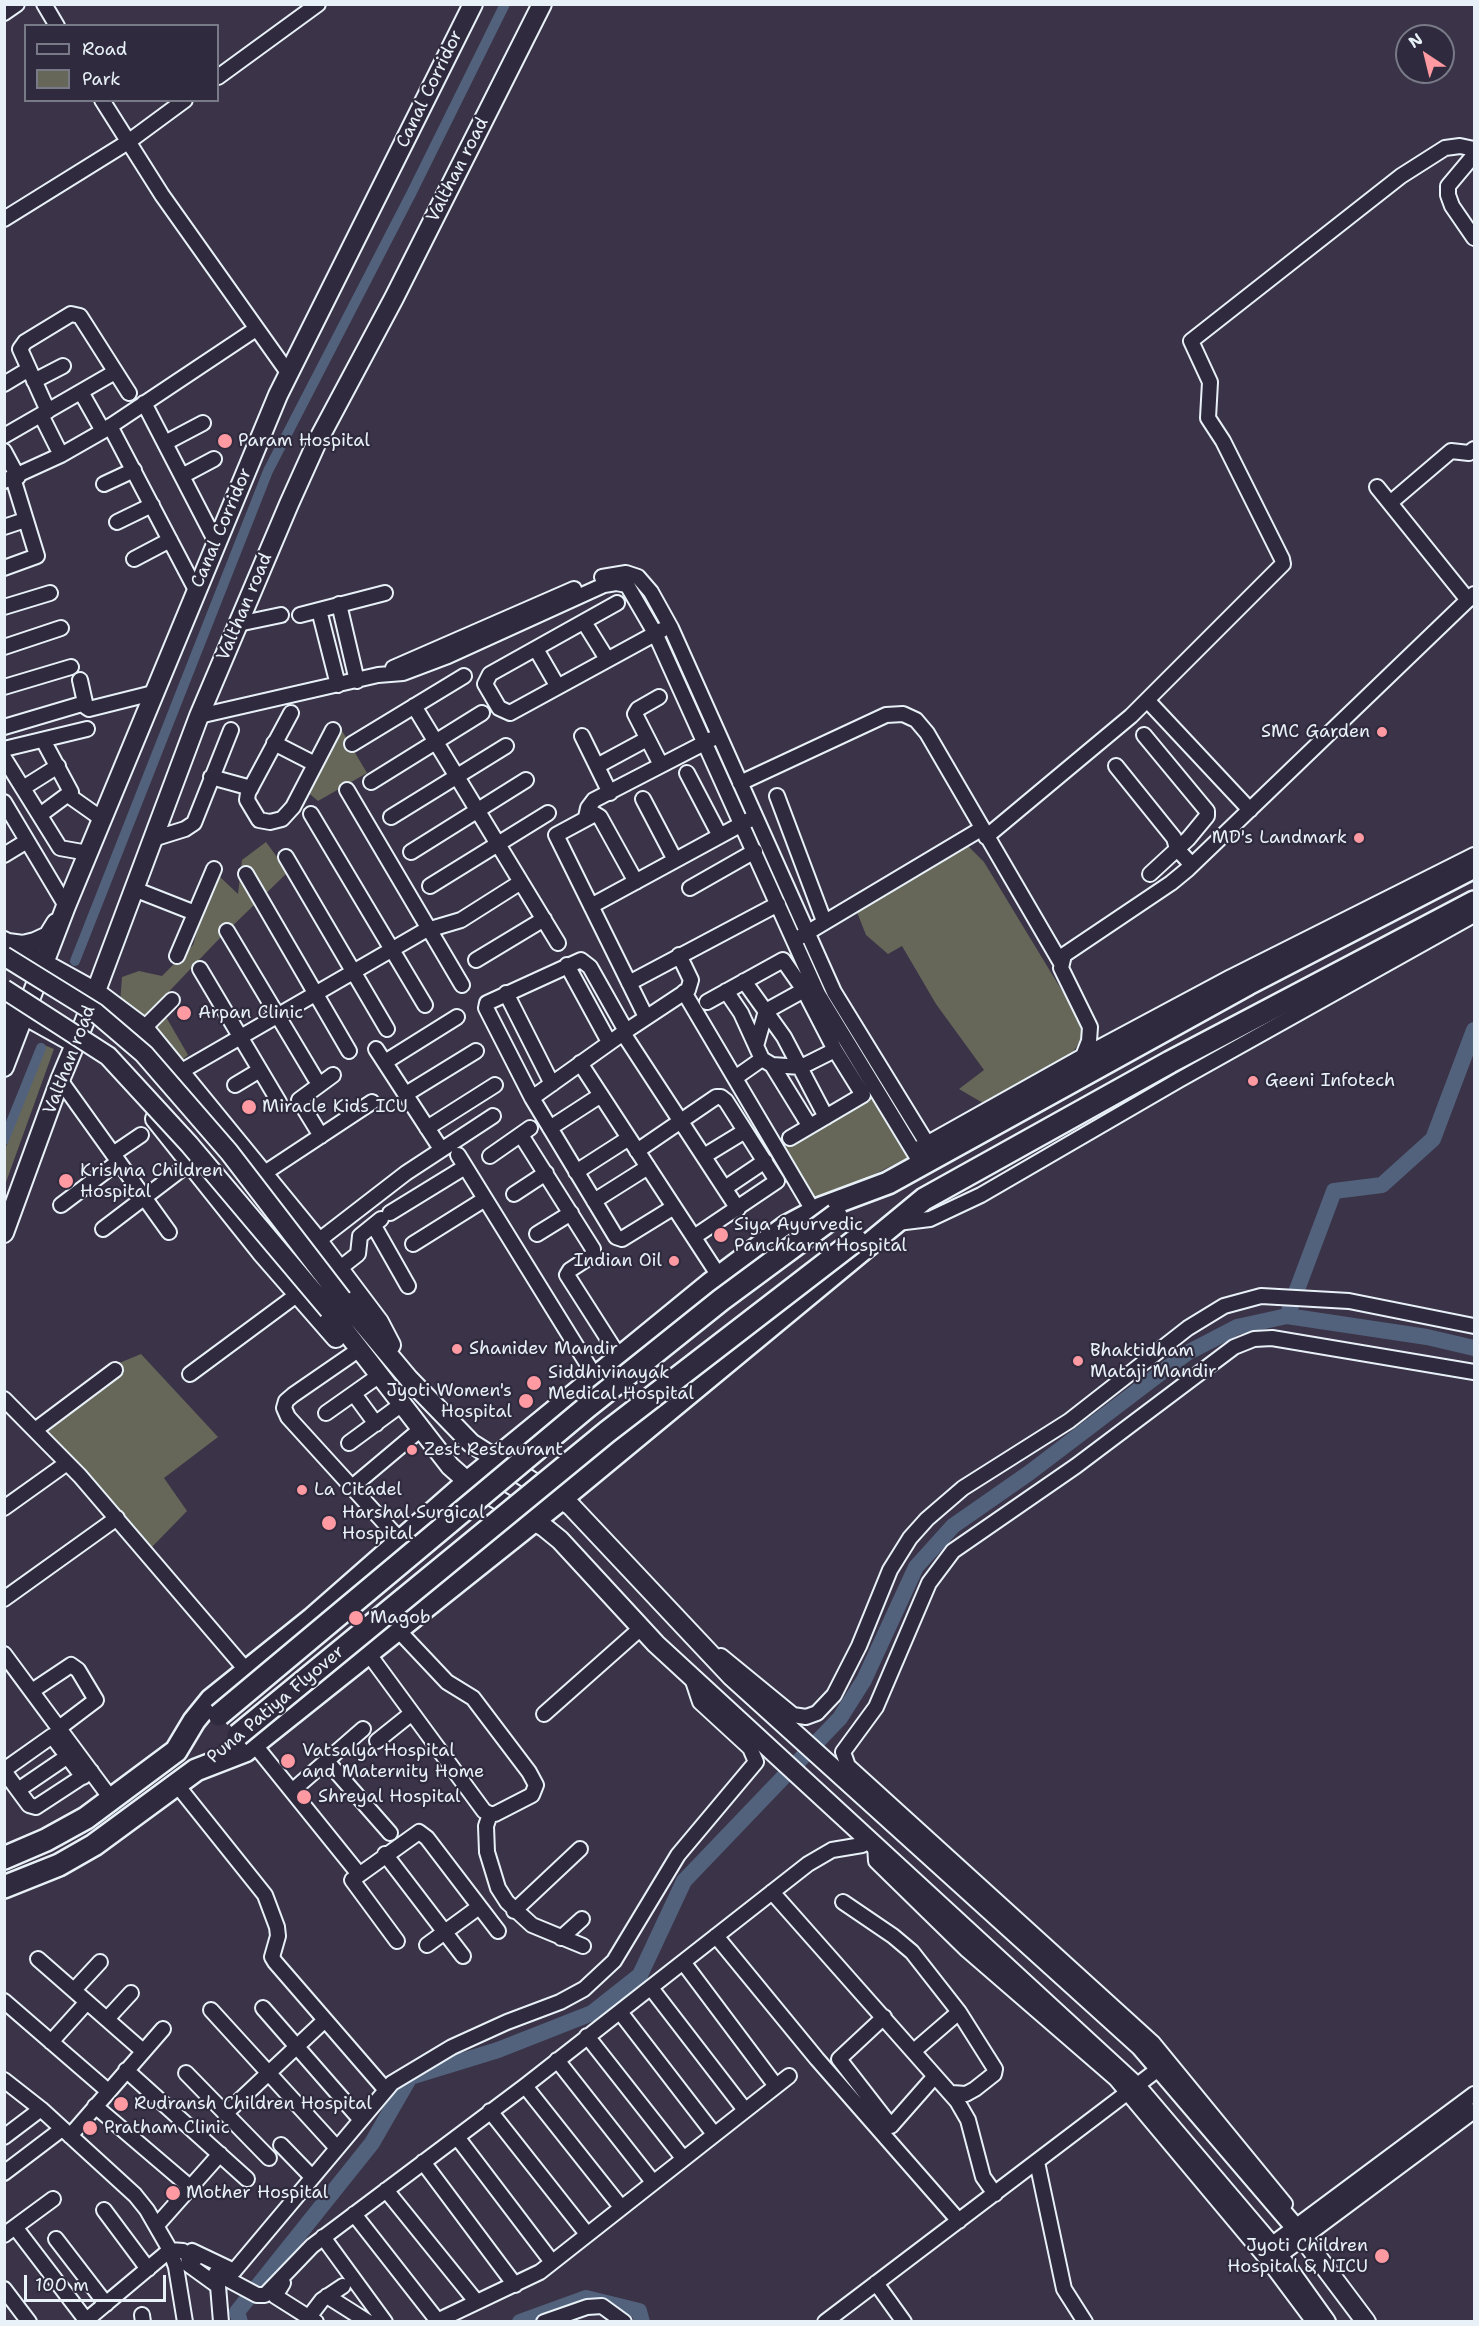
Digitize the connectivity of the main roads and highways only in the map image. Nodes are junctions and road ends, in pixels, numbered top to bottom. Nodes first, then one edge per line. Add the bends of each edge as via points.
1 (473, 4) edge
2 (542, 4) edge
3 (1474, 867) edge
4 (1474, 902) edge
5 (1375, 905) road end
6 (66, 906) junction
7 (1399, 906) junction
8 (5, 947) edge
9 (44, 965) junction
10 (4, 989) edge
11 (96, 992) junction
12 (14, 1009) edge
13 (75, 1044) junction
14 (4, 1067) edge
15 (888, 1183) junction
16 (924, 1199) junction
17 (4, 1233) edge
18 (336, 1304) junction
19 (409, 1379) junction
20 (384, 1383) junction
21 (495, 1461) junction
22 (468, 1482) junction
23 (561, 1499) junction
24 (533, 1521) junction
25 (246, 1739) junction
26 (176, 1751) junction
27 (124, 1825) junction
28 (8, 1853) edge
29 (11, 1884) edge
30 (4, 1900) edge
31 (1326, 2322) edge
32 (1366, 2322) edge

1 - 6 main road, Canal Corridor via 289,374
2 - 11 main road, Valthan road via 316,444 199,716
3 - 7 highway
4 - 16 highway via 1432,932 1170,1062
5 - 7 highway
6 - 8 main road via 48,936
6 - 9 main road, Canal Corridor
7 - 15 highway via 1240,981 1044,1087 925,1154
8 - 9 main road
8 - 18 main road, bridge via 144,1054 229,1152
9 - 11 main road
9 - 12 main road, Canal Corridor
10 - 18 main road, bridge via 89,1041 115,1063
11 - 13 main road, Valthan road
11 - 19 main road via 144,1028 318,1241 378,1322
12 - 13 main road
12 - 14 main road, Canal Corridor
13 - 17 main road, Valthan road
13 - 20 main road via 123,1082 298,1294 351,1354
15 - 21 highway via 786,1226 719,1276
15 - 26 highway, Puna Patiya Flyover, bridge via 836,1215 730,1293 586,1408
16 - 23 highway
16 - 25 highway, Puna Patiya Flyover, bridge via 856,1240 606,1432
18 - 19 main road
18 - 20 main road
19 - 21 main road via 471,1443
20 - 22 main road via 450,1466
21 - 22 highway
21 - 23 main road
22 - 24 main road
22 - 26 highway via 211,1700
23 - 24 highway
23 - 32 main road via 579,1513 731,1677 1164,2065 1301,2230
24 - 25 highway via 368,1653
24 - 31 main road via 560,1540 709,1695 855,1826 1132,2089 1275,2250
25 - 27 highway, Puna Patiya Flyover via 196,1770
26 - 28 highway, Puna Patiya Flyover via 67,1830
27 - 29 highway via 59,1865
27 - 30 highway via 98,1853 62,1875

